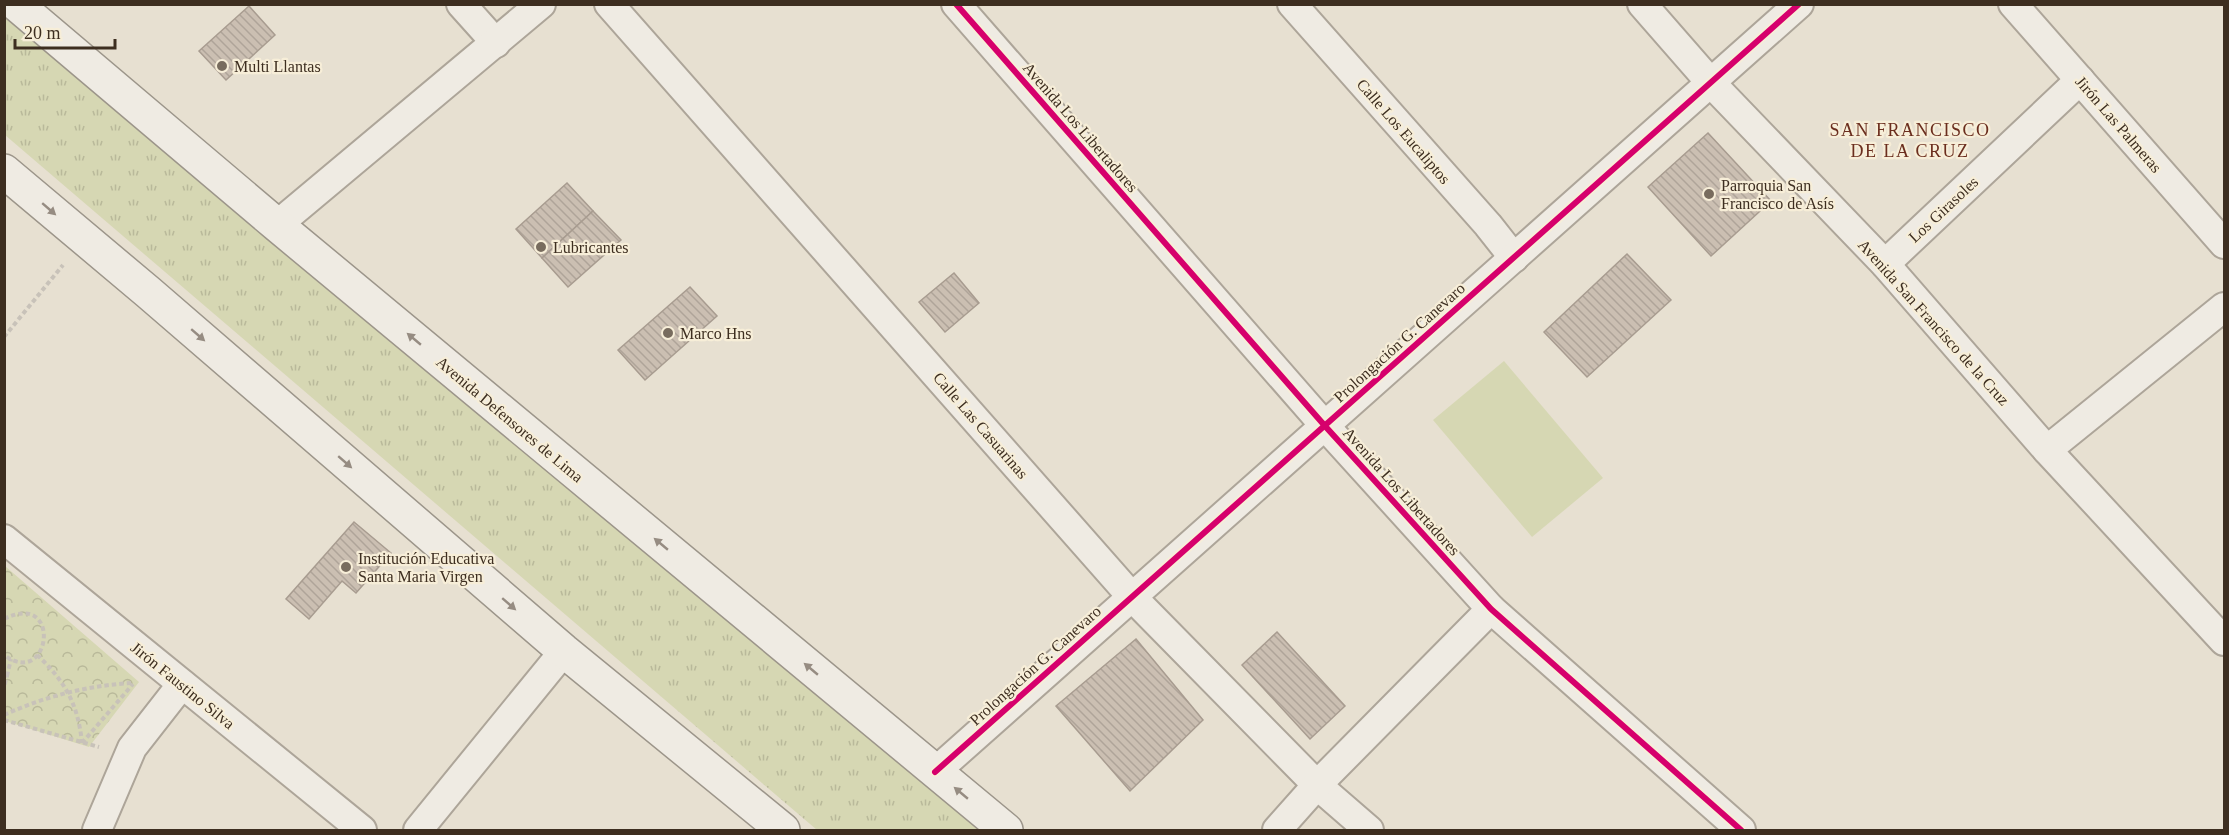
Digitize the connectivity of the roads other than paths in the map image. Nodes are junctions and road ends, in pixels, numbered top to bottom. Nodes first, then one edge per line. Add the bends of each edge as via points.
1 (16, 4) edge
2 (461, 4) edge
3 (541, 4) edge
4 (609, 4) edge
5 (956, 4) edge
6 (1292, 4) edge
7 (1642, 4) edge
8 (1799, 4) edge
9 (2013, 4) edge
10 (496, 43) junction
11 (2080, 80) junction
12 (1711, 83) junction
13 (4, 171) edge
14 (277, 225) junction
15 (2224, 244) edge
16 (1514, 258) junction
17 (1884, 264) junction
18 (2224, 307) edge
19 (1325, 426) junction
20 (2047, 450) junction
21 (4, 539) edge
22 (1132, 597) junction
23 (1491, 609) junction
24 (2224, 639) edge
25 (564, 651) junction
26 (182, 684) junction
27 (935, 772) junction
28 (1317, 785) junction
29 (770, 827) edge
30 (97, 831) edge
31 (362, 831) edge
32 (418, 831) edge
33 (1006, 831) edge
34 (1277, 831) edge
35 (1369, 831) edge
36 (1741, 831) edge

1 - 14 main road, Avenida Defensores de Lima
2 - 10 street
3 - 10 street
4 - 22 street, Calle Las Casuarinas
5 - 19 street, Avenida Los Libertadores
6 - 16 street, Calle Los Eucaliptos
7 - 12 street, Avenida San Francisco de la Cruz
8 - 12 street, Prolongación G. Canevaro
9 - 11 street, Jirón Las Palmeras
10 - 14 street
11 - 15 street, Jirón Las Palmeras
11 - 17 street, Los Girasoles
12 - 16 street, Prolongación G. Canevaro
12 - 17 street, Avenida San Francisco de la Cruz
13 -> 25 main road
27 -> 14 main road, Avenida Defensores de Lima
16 - 19 street, Prolongación G. Canevaro
17 - 20 street, Avenida San Francisco de la Cruz
18 - 20 street
19 - 22 street, Prolongación G. Canevaro
19 - 23 street, Avenida Los Libertadores
20 - 24 street, Avenida San Francisco de la Cruz
21 - 26 street, Jirón Faustino Silva
22 - 27 street, Prolongación G. Canevaro
22 - 28 street, Calle Las Casuarinas
23 - 28 street
23 - 36 street, Avenida Los Libertadores
25 - 29 main road
25 - 32 street
26 - 30 street via 132,748
26 - 31 street, Jirón Faustino Silva
33 -> 27 main road, Avenida Defensores de Lima
28 - 34 street
28 - 35 street, Calle Las Casuarinas

